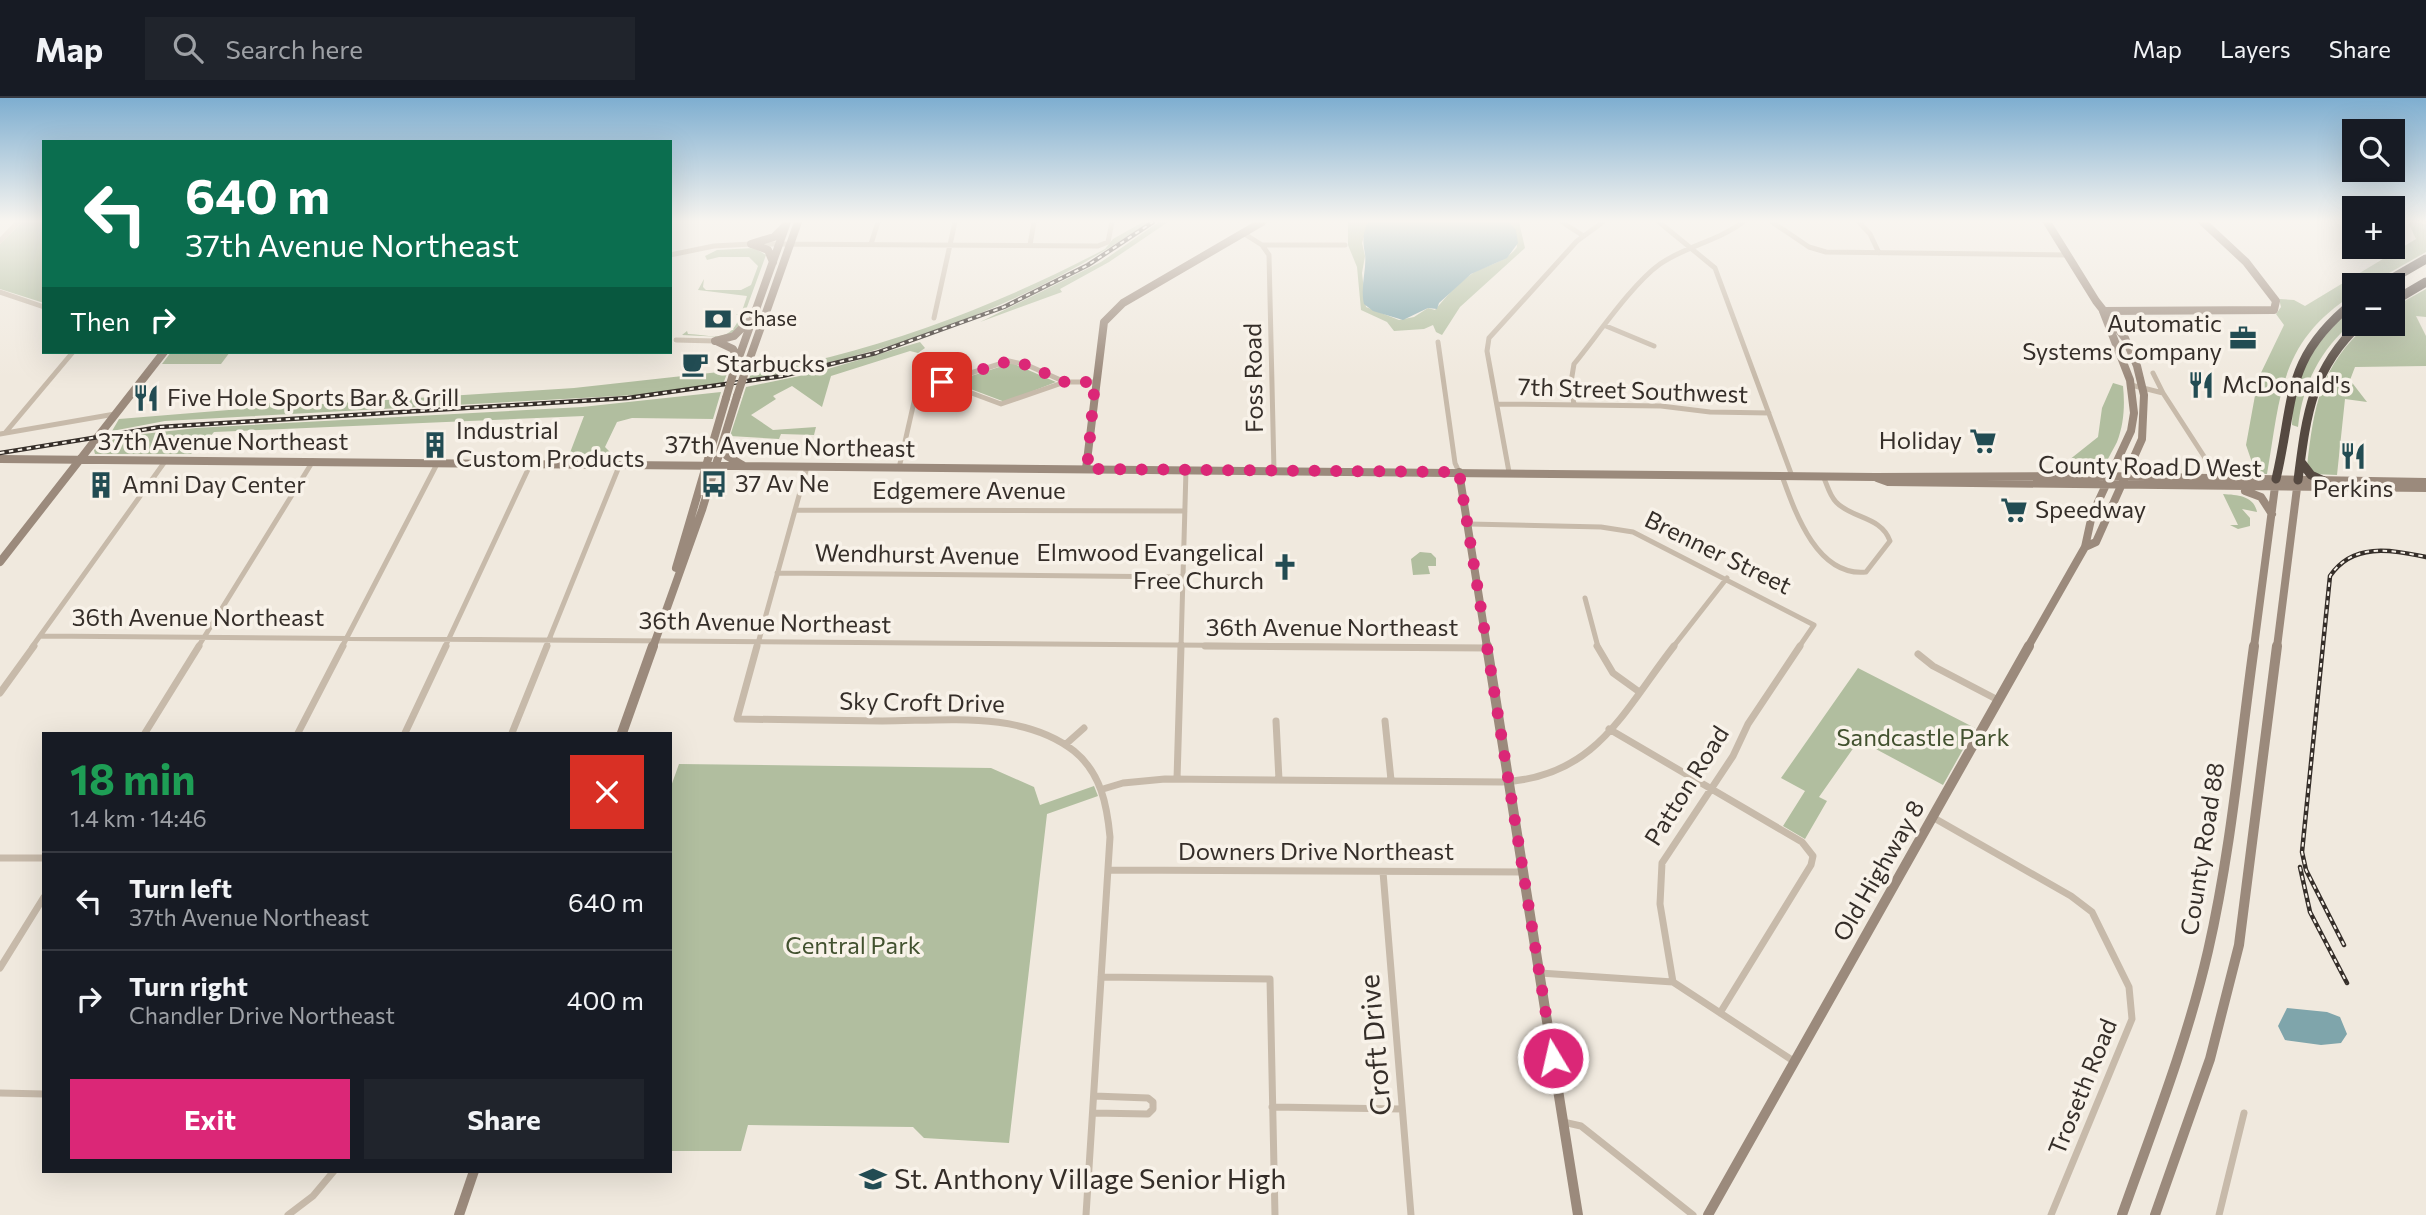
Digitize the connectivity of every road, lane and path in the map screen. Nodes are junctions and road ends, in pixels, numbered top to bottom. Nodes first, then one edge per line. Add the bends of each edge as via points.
1 (768, 274) edge
2 (779, 274) edge
3 (944, 274) edge
4 (1175, 274) edge
5 (1269, 274) edge
6 (1547, 274) edge
7 (1649, 274) edge
8 (1719, 274) edge
9 (2079, 274) edge
10 (2256, 274) edge
11 (2426, 282) edge
12 (0, 292) edge
13 (2405, 294) edge
14 (42, 306) edge
15 (754, 312) junction
16 (2103, 312) junction
17 (2342, 312) edge
18 (934, 318) dead end
19 (1605, 326) junction
20 (2348, 336) edge
21 (676, 340) dead end
22 (715, 341) junction
23 (1438, 342) dead end
24 (743, 344) junction
25 (1654, 345) dead end
26 (752, 353) junction
27 (71, 354) edge
28 (162, 354) edge
29 (924, 358) dead end
30 (738, 359) junction
31 (2153, 373) dead end
32 (919, 381) junction
33 (942, 382) junction
34 (1065, 382) junction
35 (1095, 382) junction
36 (2131, 385) junction
37 (2143, 388) junction
38 (2163, 393) junction
39 (1497, 404) junction
40 (1574, 405) junction
41 (1769, 413) junction
42 (116, 414) junction
43 (3, 434) edge
44 (723, 439) junction
45 (2204, 457) junction
46 (0, 459) edge
47 (80, 460) junction
48 (166, 460) junction
49 (2132, 460) junction
50 (313, 461) junction
51 (438, 462) junction
52 (2301, 462) junction
53 (531, 463) junction
54 (620, 464) junction
55 (705, 466) junction
56 (715, 466) junction
57 (745, 467) junction
58 (807, 467) junction
59 (900, 468) junction
60 (1087, 469) junction
61 (1186, 470) junction
62 (1274, 471) junction
63 (1459, 472) junction
64 (1509, 472) junction
65 (1782, 476) junction
66 (1792, 476) junction
67 (1823, 476) junction
68 (1875, 477) junction
69 (2156, 477) junction
70 (2218, 478) junction
71 (2239, 479) junction
72 (2111, 480) junction
73 (2124, 480) junction
74 (2324, 481) junction
75 (2426, 482) edge
76 (2081, 484) junction
77 (2276, 484) junction
78 (2298, 484) junction
79 (2227, 487) junction
80 (2426, 488) edge
81 (2095, 508) junction
82 (795, 510) junction
83 (1185, 511) junction
84 (2272, 514) junction
85 (1469, 524) junction
86 (2085, 547) junction
87 (0, 562) edge
88 (777, 573) junction
89 (1183, 577) junction
90 (1727, 578) junction
91 (674, 583) junction
92 (1585, 597) dead end
93 (1814, 630) joint
94 (41, 636) junction
95 (205, 637) junction
96 (348, 638) junction
97 (449, 639) junction
98 (550, 640) junction
99 (653, 641) junction
100 (758, 642) junction
101 (1181, 646) junction
102 (1488, 648) junction
103 (1918, 654) dead end
104 (1638, 691) junction
105 (0, 693) edge
106 (2000, 701) junction
107 (1276, 721) dead end
108 (1385, 721) dead end
109 (1084, 728) dead end
110 (1609, 729) junction
111 (146, 732) edge
112 (299, 732) edge
113 (405, 732) edge
114 (512, 732) edge
115 (622, 732) edge
116 (1066, 744) junction
117 (1177, 779) junction
118 (1279, 780) junction
119 (1391, 780) junction
120 (1510, 782) junction
121 (1103, 789) junction
122 (1710, 789) junction
123 (1934, 818) junction
124 (0, 858) edge
125 (42, 858) edge
126 (1108, 870) junction
127 (1383, 872) junction
128 (1523, 872) junction
129 (42, 900) edge
130 (0, 968) edge
131 (1540, 973) junction
132 (1101, 977) junction
133 (1673, 982) junction
134 (1720, 1013) junction
135 (1795, 1062) junction
136 (0, 1093) edge
137 (42, 1094) edge
138 (1094, 1096) junction
139 (1272, 1107) junction
140 (1402, 1109) junction
141 (1093, 1112) junction
142 (2244, 1113) dead end
143 (1563, 1122) junction
144 (332, 1173) edge
145 (473, 1173) edge
146 (288, 1215) edge
147 (459, 1215) edge
148 (1086, 1215) edge
149 (1275, 1215) edge
150 (1411, 1215) edge
151 (1578, 1215) edge
152 (1693, 1215) edge
153 (1708, 1215) edge
154 (2051, 1215) edge
155 (2122, 1215) edge
156 (2155, 1215) edge
157 (2219, 1215) edge

1 - 15 main road
2 - 26 main road
3 - 18 street
4 - 35 main road via 1112,312 1100,335
5 - 62 street, Foss Road
6 - 39 street via 1489,338 1487,351
7 - 19 street
8 - 41 street
9 - 16 main road
10 - 16 main road via 2276,301 2274,310
11 - 13 highway
12 - 14 street
15 - 22 main road via 738,333
15 - 24 main road
16 - 36 main road, Old Highway 8
16 - 37 main road, Old Highway 8 via 2128,345
17 - 77 highway via 2326,325 2301,361 2290,389
19 - 25 street
19 - 40 street via 1572,369
20 - 52 highway via 2316,380
21 - 22 street
22 - 24 main road
22 - 30 main road via 732,348
23 - 63 street
24 - 26 main road
24 - 30 main road
26 - 44 main road, bridge
27 - 43 street
28 - 42 main road
29 - 32 street
30 - 55 main road, bridge
31 - 38 street
32 - 33 street
32 - 59 street
33 - 34 street via 1009,361
33 - 34 street via 1001,404
34 - 35 street
35 - 60 main road
36 - 37 street
36 - 72 main road, Old Highway 8 via 2134,413 2130,438
37 - 38 street
37 - 49 main road, Old Highway 8 via 2146,423
38 - 45 street
39 - 40 street, 7th Street Southwest
39 - 64 street
40 - 41 street, 7th Street Southwest
41 - 66 street
42 - 43 street
42 - 47 main road
44 - 56 main road
44 - 57 main road via 727,456
45 - 70 street
45 - 71 street
46 - 47 main road, 37th Avenue Northeast
47 - 48 main road, 37th Avenue Northeast
47 - 87 main road
48 - 50 main road, 37th Avenue Northeast
48 - 94 street
49 - 69 main road via 2140,472
49 - 73 main road, Old Highway 8
50 - 51 main road, 37th Avenue Northeast
50 - 95 street
51 - 53 main road, 37th Avenue Northeast
51 - 96 street
52 - 74 highway via 2311,475
52 - 78 highway
53 - 54 main road, 37th Avenue Northeast
53 - 97 street
54 - 55 main road, 37th Avenue Northeast
54 - 98 street
55 - 56 main road, 37th Avenue Northeast
55 - 91 main road
56 - 57 main road, 37th Avenue Northeast
56 - 91 main road
57 - 58 main road, 37th Avenue Northeast
58 - 59 main road, 37th Avenue Northeast
58 - 82 street
59 - 60 main road, 37th Avenue Northeast
60 - 61 main road, 37th Avenue Northeast
61 - 62 main road, 37th Avenue Northeast
61 - 83 street
62 - 63 main road, 37th Avenue Northeast
63 - 64 main road, County Road D West
63 - 85 main road
64 - 65 main road, County Road D West
65 - 66 main road, County Road D West
65 - 67 street via 1810,543 1822,556 1848,570 1866,572 1890,541 1889,536 1880,526 1837,503
66 - 67 main road, County Road D West
67 - 68 main road, County Road D West
68 - 72 main road, County Road D West
68 - 76 main road, County Road D West via 1895,482
69 - 70 main road, County Road D West
69 - 73 main road, County Road D West
70 - 71 main road, County Road D West
71 - 77 main road, County Road D West
72 - 73 main road, County Road D West
72 - 76 main road, County Road D West
72 - 81 main road, Old Highway 8
73 - 79 main road, County Road D West
73 - 86 main road, Old Highway 8 via 2096,542
74 - 75 main road, County Road D West
74 - 78 main road, County Road D West
76 - 81 main road via 2097,494
77 - 78 main road, County Road D West
77 - 79 main road, County Road D West
77 - 84 main road, County Road 88
78 - 80 main road, County Road D West
78 - 156 main road, County Road 88 via 2239,945 2210,1059
79 - 84 main road via 2258,496
81 - 86 main road, Old Highway 8
82 - 83 street, Edgemere Avenue
82 - 88 street
83 - 89 street
84 - 155 main road, County Road 88 via 2226,855 2208,951 2179,1056
85 - 90 street, Brenner Street via 1622,529
85 - 102 main road
86 - 106 main road, Old Highway 8
88 - 89 street, Wendhurst Avenue
88 - 100 street
89 - 101 street
90 - 93 street, Brenner Street via 1808,620
90 - 104 street
91 - 99 main road
92 - 104 street via 1600,658 1614,675
93 - 122 street, Patton Road via 1748,724
94 - 95 street, 36th Avenue Northeast
94 - 105 street
95 - 96 street, 36th Avenue Northeast
95 - 111 street
96 - 97 street, 36th Avenue Northeast
96 - 112 street
97 - 98 street, 36th Avenue Northeast
97 - 113 street
98 - 99 street, 36th Avenue Northeast
98 - 114 street
99 - 100 street, 36th Avenue Northeast
99 - 115 main road
100 - 101 street, 36th Avenue Northeast
100 - 116 street, Sky Croft Drive via 737,719 1007,723 1046,733
101 - 102 street, 36th Avenue Northeast
101 - 117 street
102 - 120 main road
103 - 106 street
104 - 110 street
106 - 123 main road, Old Highway 8
107 - 118 street
108 - 119 street
109 - 116 street
110 - 120 street via 1588,754 1567,769
110 - 122 street
116 - 121 street, Sky Croft Drive via 1090,767
117 - 118 street
117 - 121 street
118 - 119 street
119 - 120 street
120 - 128 main road
121 - 126 street, Sky Croft Drive via 1110,818
122 - 133 street, Patton Road via 1667,851 1659,876
122 - 134 street via 1802,842 1810,851 1811,865
123 - 135 main road, Old Highway 8
123 - 154 street, Troseth Road via 2092,912 2129,987 2132,1019
124 - 125 street
126 - 127 street, Downers Drive Northeast
126 - 132 street, Sky Croft Drive
127 - 128 street, Downers Drive Northeast
127 - 140 street, Croft Drive
128 - 131 main road
129 - 130 street
131 - 133 street
131 - 143 main road
132 - 138 street, Sky Croft Drive
132 - 139 street via 1270,979
133 - 134 street
134 - 135 street
135 - 153 main road, Old Highway 8
136 - 137 street
138 - 141 street, Sky Croft Drive
138 - 141 street via 1148,1098 1153,1109 1148,1114
139 - 140 street
139 - 149 street
140 - 150 street, Croft Drive
141 - 148 street, Sky Croft Drive
142 - 157 street
143 - 151 main road
143 - 152 street via 1581,1126
144 - 146 street
145 - 147 main road

